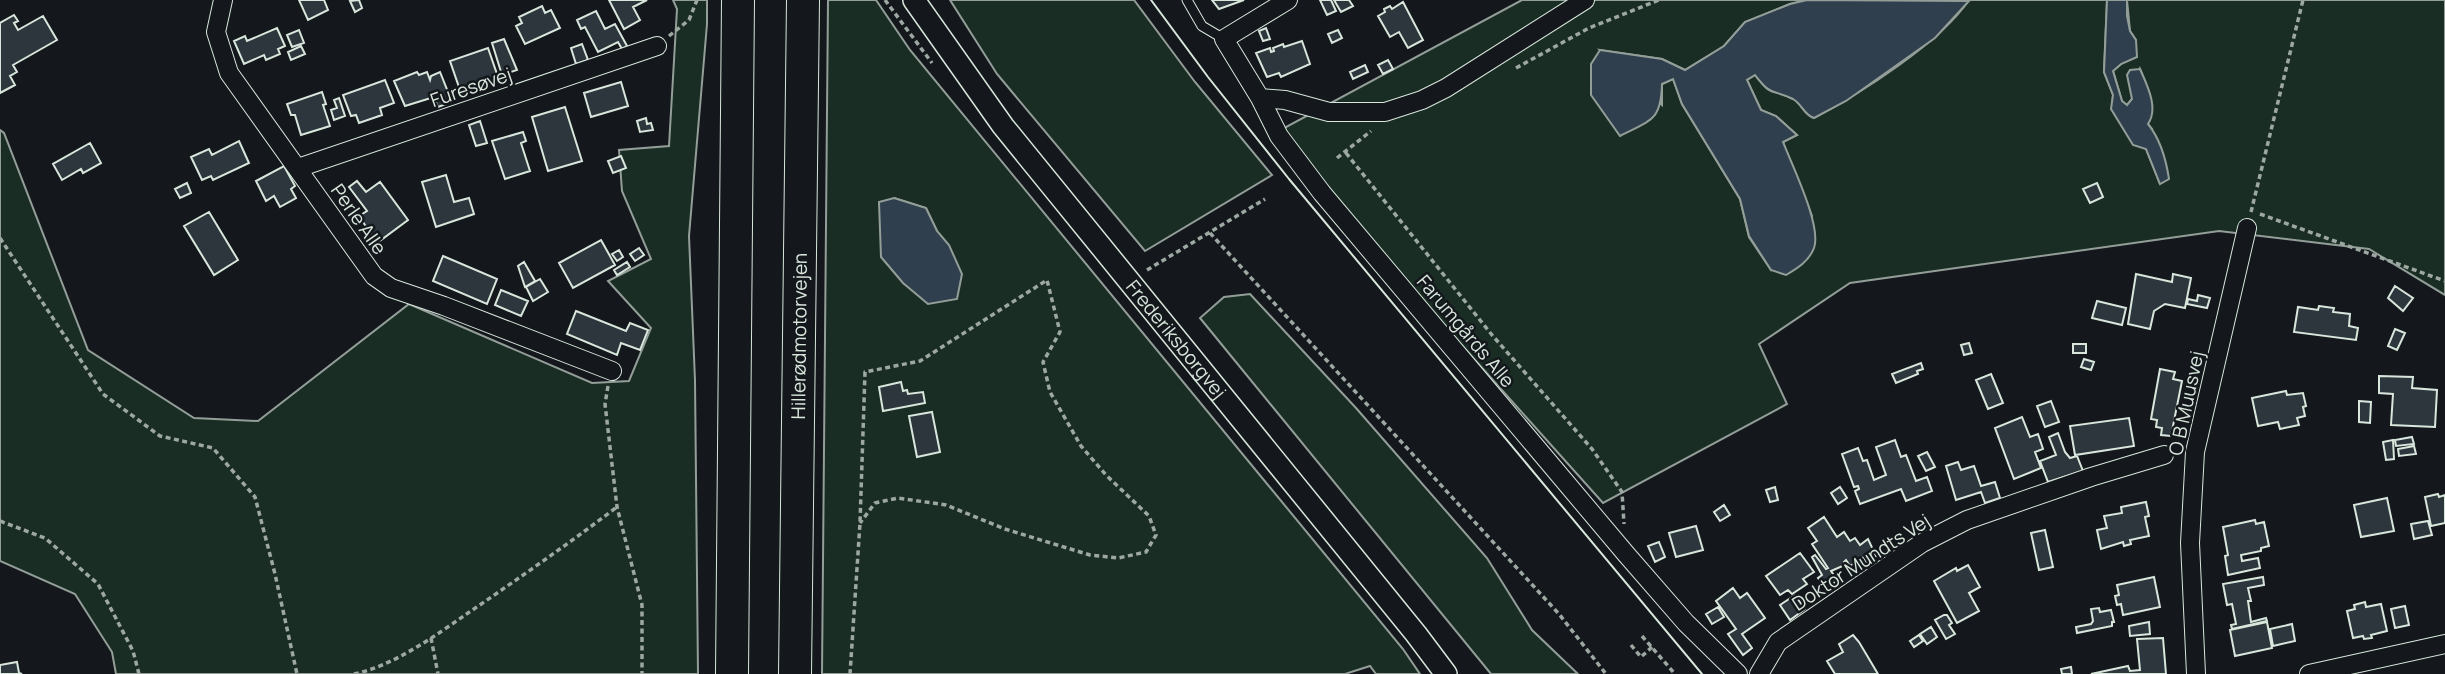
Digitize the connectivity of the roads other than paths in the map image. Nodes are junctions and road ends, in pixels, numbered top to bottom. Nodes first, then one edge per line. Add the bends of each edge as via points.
1 (223, 0) edge
2 (914, 0) edge
3 (1186, 0) edge
4 (1288, 0) edge
5 (1585, 0) edge
6 (738, 4) edge
7 (803, 4) edge
8 (1224, 39) junction
9 (657, 46) road end
10 (1260, 99) junction
11 (298, 168) junction
12 (2249, 219) road end
13 (612, 371) road end
14 (2164, 455) dead end
15 (2445, 644) edge
16 (732, 674) edge
17 (795, 674) edge
18 (1446, 674) edge
19 (1738, 674) edge
20 (1759, 674) edge
21 (2196, 674) edge
22 (2309, 674) edge

1 - 11 street, Perle Alle via 216,32 229,73
2 - 18 street, Frederiksborgvej via 1003,126
3 - 8 lane, Farumgårds Alle via 1202,26
4 - 8 street
5 - 10 street via 1422,100 1385,111 1329,112 1285,100
6 - 16 highway
7 - 17 highway, Hillerødmotorvejen
8 - 10 street, Farumgårds Alle
9 - 11 street, Furesøvej
10 - 19 street, Farumgårds Alle via 1298,164 1626,554
11 - 13 street, Perle Alle via 363,262 391,288
12 - 21 street, O B Muusvej via 2195,452 2190,543
14 - 20 street, Doktor Mundts Vej via 1967,520 1922,543 1778,642
15 - 22 street

